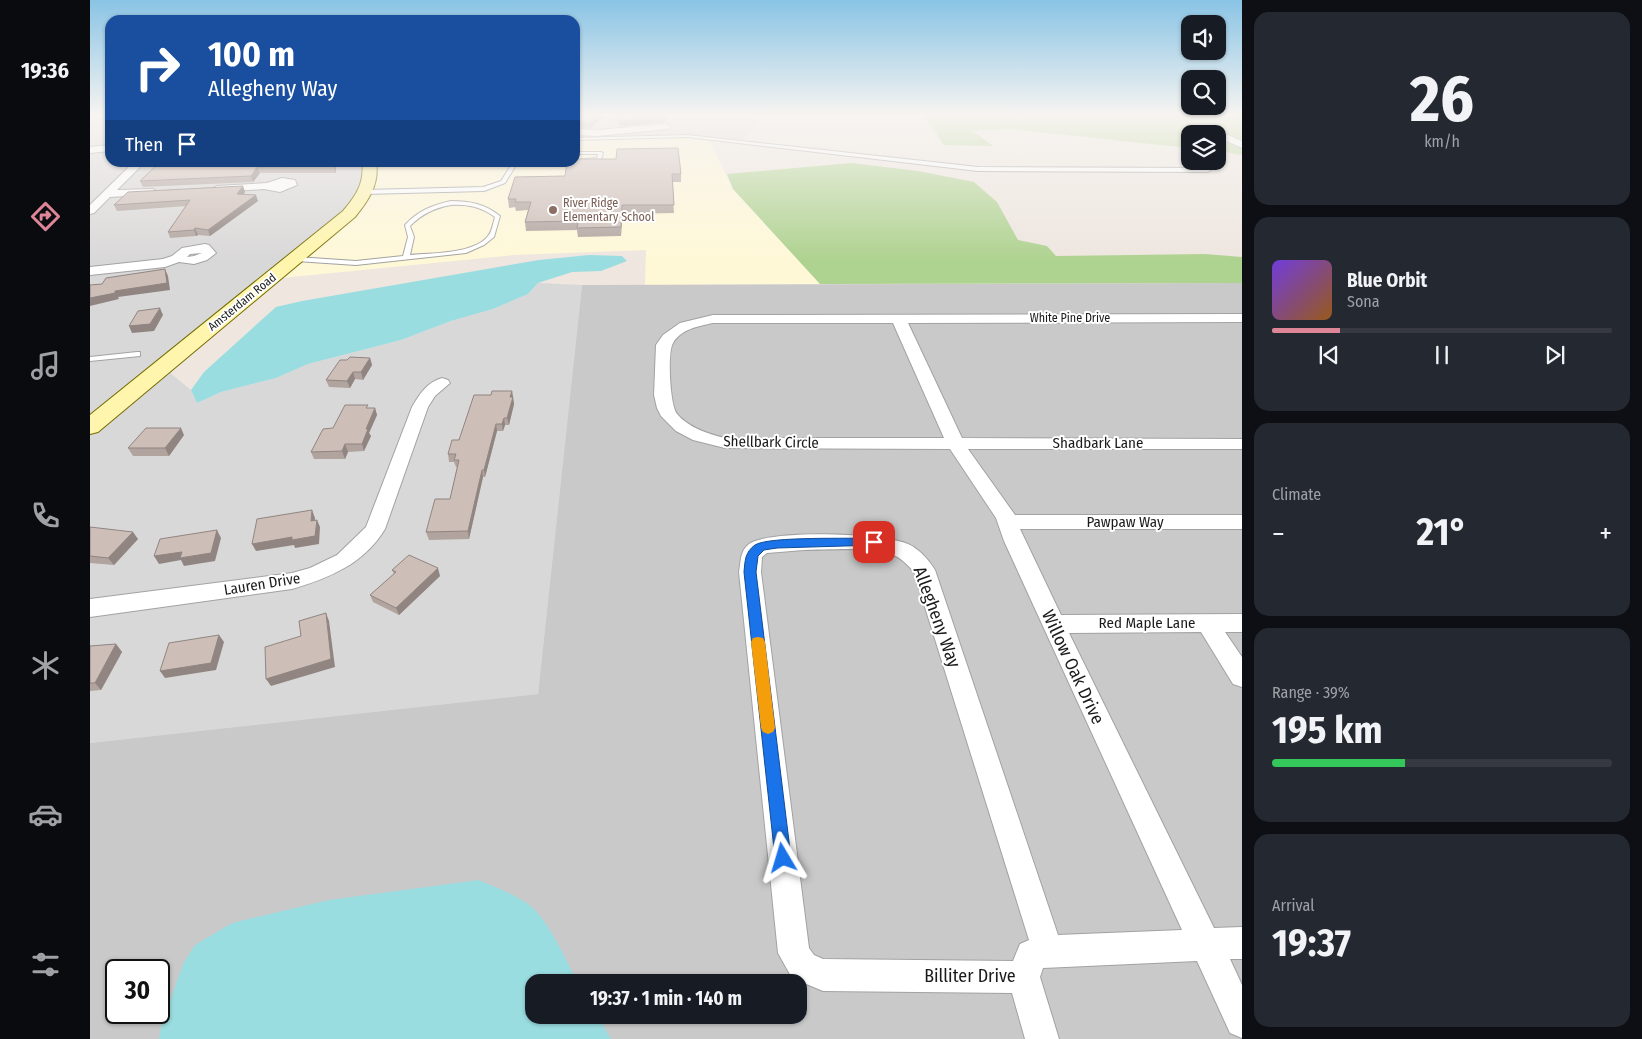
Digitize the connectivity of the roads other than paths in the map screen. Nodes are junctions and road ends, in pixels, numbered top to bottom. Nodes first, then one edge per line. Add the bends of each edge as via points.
1 (930, 163) edge
2 (135, 167) edge
3 (369, 167) edge
4 (513, 167) edge
5 (1181, 170) edge
6 (268, 186) dead end
7 (202, 190) edge
8 (164, 192) edge
9 (364, 192) junction
10 (108, 194) junction
11 (90, 211) edge
12 (406, 257) junction
13 (179, 258) dead end
14 (296, 258) junction
15 (90, 271) edge
16 (898, 318) junction
17 (1242, 318) edge
18 (138, 354) dead end
19 (90, 358) edge
20 (442, 382) dead end
21 (90, 427) edge
22 (954, 443) junction
23 (1242, 444) edge
24 (1008, 522) junction
25 (1242, 522) edge
26 (90, 608) edge
27 (1207, 623) junction
28 (1242, 623) edge
29 (1052, 624) junction
30 (1242, 677) edge
31 (1205, 943) junction
32 (1242, 943) edge
33 (1048, 951) junction
34 (803, 967) joint
35 (1024, 977) junction
36 (1242, 1021) edge
37 (1042, 1039) edge

1 - 5 lane via 978,169
2 - 10 street
3 - 9 main road, Amsterdam Road via 370,177
4 - 9 lane via 503,182 484,189
6 - 7 street
8 - 10 street
9 - 14 main road, Amsterdam Road via 349,214
10 - 11 street
12 - 12 lane via 466,251 482,244 492,236 498,216 481,204 467,203 419,213 407,226 411,237
12 - 14 lane via 356,263
13 - 15 street
14 - 21 main road, Amsterdam Road
16 - 17 street, White Pine Drive
16 - 22 street, Willow Oak Drive
16 - 22 street, Shellbark Circle via 719,318 690,323 674,332 664,345 664,406 684,428 724,443
18 - 19 lane
20 - 26 street, Lauren Drive via 420,407 374,529 344,560 317,574 292,581
22 - 23 street, Shadbark Lane
22 - 24 street, Willow Oak Drive
24 - 25 street, Pawpaw Way
24 - 29 street, Willow Oak Drive
27 - 28 street, Red Maple Lane
27 - 29 street, Red Maple Lane
27 - 30 street
29 - 31 street, Willow Oak Drive
31 - 32 street, Billiter Drive
31 - 33 street, Billiter Drive
31 - 36 street, Willow Oak Drive
33 - 34 street, Allegheny Way via 924,570 912,554 874,542 777,544 760,547 752,554 750,572 794,953
33 - 35 street, Billiter Drive via 1031,955
34 - 35 street, Billiter Drive via 823,975
35 - 37 street

